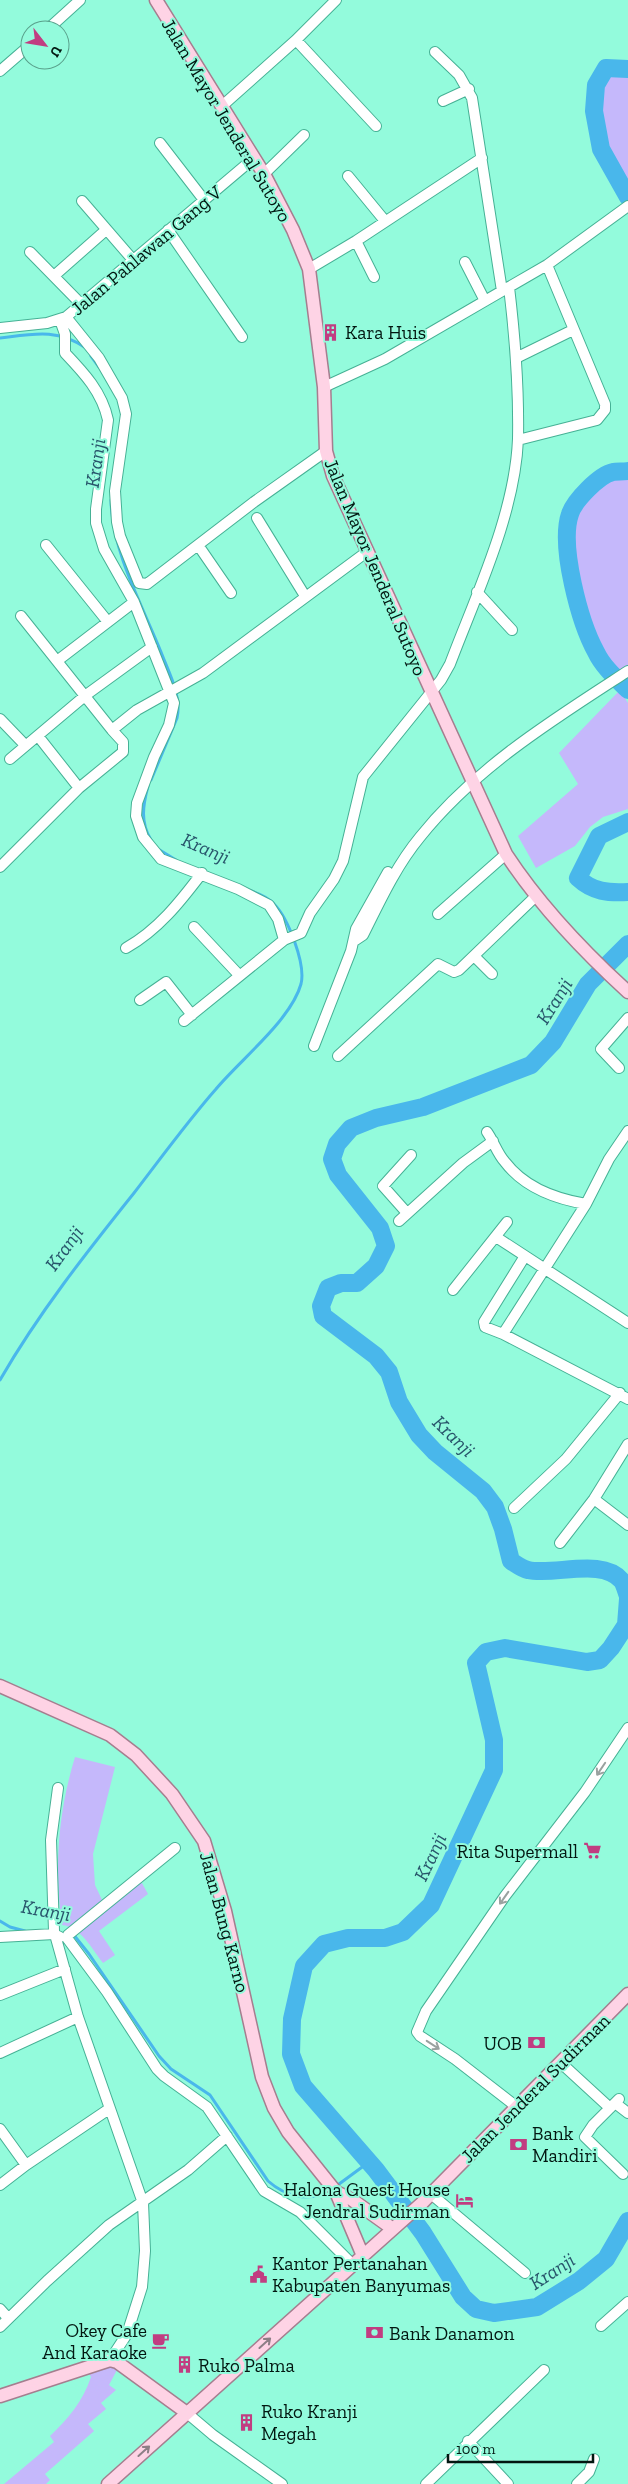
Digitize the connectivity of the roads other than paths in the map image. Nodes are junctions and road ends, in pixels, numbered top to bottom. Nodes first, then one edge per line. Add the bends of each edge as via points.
1 (80, 0) edge
2 (156, 0) edge
3 (336, 0) edge
4 (58, 20) edge
5 (296, 40) junction
6 (435, 52) dead end
7 (20, 54) edge
8 (0, 71) edge
9 (469, 89) junction
10 (443, 101) dead end
11 (222, 106) junction
12 (376, 126) dead end
13 (304, 135) dead end
14 (160, 142) dead end
15 (254, 158) junction
16 (482, 158) junction
17 (264, 174) junction
18 (348, 176) dead end
19 (204, 200) junction
20 (82, 201) dead end
21 (628, 206) edge
22 (385, 221) junction
23 (106, 230) junction
24 (168, 230) junction
25 (356, 241) junction
26 (30, 252) dead end
27 (133, 260) junction
28 (464, 262) dead end
29 (547, 264) junction
30 (309, 269) junction
31 (55, 276) junction
32 (374, 276) dead end
33 (506, 289) junction
34 (485, 300) junction
35 (81, 304) junction
36 (63, 318) junction
37 (0, 328) edge
38 (573, 330) junction
39 (242, 338) dead end
40 (516, 358) junction
41 (324, 387) junction
42 (518, 440) junction
43 (326, 451) junction
44 (257, 518) dead end
45 (46, 545) dead end
46 (198, 545) junction
47 (368, 550) junction
48 (477, 592) junction
49 (231, 593) dead end
50 (304, 596) junction
51 (134, 602) junction
52 (21, 616) dead end
53 (108, 622) junction
54 (512, 630) dead end
55 (152, 647) junction
56 (57, 661) junction
57 (628, 671) edge
58 (172, 690) junction
59 (430, 693) junction
60 (86, 695) junction
61 (0, 719) edge
62 (112, 730) junction
63 (38, 736) junction
64 (25, 745) junction
65 (10, 759) dead end
66 (471, 779) junction
67 (79, 788) junction
68 (506, 854) junction
69 (0, 867) edge
70 (202, 873) junction
71 (536, 896) junction
72 (438, 914) dead end
73 (194, 927) dead end
74 (289, 938) junction
75 (126, 948) dead end
76 (474, 956) junction
77 (492, 974) dead end
78 (239, 975) junction
79 (627, 992) edge
80 (140, 1000) dead end
81 (628, 1018) edge
82 (314, 1046) dead end
83 (338, 1056) dead end
84 (619, 1068) dead end
85 (628, 1131) edge
86 (487, 1132) dead end
87 (493, 1141) junction
88 (411, 1155) dead end
89 (586, 1204) junction
90 (407, 1213) junction
91 (399, 1221) dead end
92 (507, 1222) dead end
93 (496, 1237) junction
94 (525, 1256) junction
95 (546, 1270) junction
96 (453, 1290) dead end
97 (628, 1323) edge
98 (503, 1334) junction
99 (624, 1396) edge
100 (628, 1444) edge
101 (594, 1499) junction
102 (514, 1508) dead end
103 (628, 1525) edge
104 (560, 1543) dead end
105 (0, 1686) edge
106 (628, 1728) edge
107 (58, 1788) dead end
108 (175, 1848) dead end
109 (54, 1933) junction
110 (70, 1935) junction
111 (0, 1937) edge
112 (65, 1969) junction
113 (628, 1994) edge
114 (0, 1996) edge
115 (78, 2017) junction
116 (0, 2053) edge
117 (561, 2062) junction
118 (615, 2103) junction
119 (517, 2107) junction
120 (109, 2109) junction
121 (628, 2113) edge
122 (0, 2129) edge
123 (227, 2136) junction
124 (26, 2165) junction
125 (623, 2174) dead end
126 (0, 2185) edge
127 (332, 2187) junction
128 (426, 2199) junction
129 (143, 2203) junction
130 (395, 2227) junction
131 (358, 2260) junction
132 (525, 2273) dead end
133 (628, 2302) edge
134 (0, 2309) edge
135 (8, 2318) junction
136 (601, 2326) dead end
137 (0, 2327) edge
138 (110, 2360) junction
139 (544, 2370) dead end
140 (0, 2396) edge
141 (187, 2413) junction
142 (468, 2441) junction
143 (594, 2459) dead end
144 (108, 2484) edge
145 (282, 2484) edge
146 (426, 2484) edge
147 (508, 2484) edge
148 (577, 2484) edge

1 - 4 street
2 - 11 main road, Jalan Mayor Jenderal Sutoyo
3 - 5 street
5 - 11 street
5 - 12 street
6 - 9 street
7 - 8 street
9 - 10 street
9 - 16 street
11 - 15 main road, Jalan Mayor Jenderal Sutoyo
13 - 17 street
14 - 19 street
15 - 17 main road, Jalan Mayor Jenderal Sutoyo
15 - 19 street, Jalan Pahlawan Gang V
16 - 22 street
16 - 33 street
17 - 30 main road, Jalan Mayor Jenderal Sutoyo
18 - 22 street
19 - 24 street, Jalan Pahlawan Gang V
20 - 23 street
21 - 29 street
22 - 25 street
23 - 27 street
23 - 31 street
24 - 27 street, Jalan Pahlawan Gang V
24 - 39 street
25 - 30 street
25 - 32 street
26 - 31 street
27 - 35 street, Jalan Pahlawan Gang V
28 - 34 street
29 - 33 street
29 - 38 street
30 - 41 main road, Jalan Mayor Jenderal Sutoyo
31 - 35 street
33 - 34 street
33 - 40 street
34 - 41 street via 386,359
35 - 36 street, Jalan Pahlawan Gang V
36 - 37 street, Jalan Pahlawan Gang V via 47,324
36 - 46 street via 99,358 122,398 126,414 115,491 117,522 136,580 147,584
36 - 51 street via 65,353 94,386 105,406 108,420 96,523 104,550
38 - 40 street
38 - 42 street via 605,410 597,420
40 - 42 street
41 - 43 main road, Jalan Mayor Jenderal Sutoyo
42 - 48 street via 503,518
43 - 46 street
43 - 47 main road, Jalan Mayor Jenderal Sutoyo via 333,476
44 - 50 street
45 - 53 street
46 - 49 street
47 - 50 street
47 - 59 main road, Jalan Mayor Jenderal Sutoyo
48 - 54 street
48 - 59 street via 450,664
50 - 58 street via 203,673
51 - 53 street
51 - 55 street
52 - 56 street
53 - 56 street
55 - 58 street
55 - 60 street
56 - 60 street
57 - 66 street
58 - 62 street via 137,710
58 - 70 street via 173,714 140,790 136,816 142,837 161,859
59 - 66 main road, Jalan Mayor Jenderal Sutoyo
59 - 74 street via 364,777 343,861 301,933
60 - 62 street
60 - 63 street
61 - 64 street
62 - 67 street via 123,742 123,752
63 - 64 street
63 - 67 street
64 - 65 street
66 - 68 main road, Jalan Mayor Jenderal Sutoyo
66 - 82 street via 416,833 392,866 356,929
67 - 69 street
68 - 71 main road, Jalan Mayor Jenderal Sutoyo
68 - 72 street
70 - 74 street via 269,905
70 - 75 street via 166,917
71 - 76 street
71 - 79 main road, Jalan Mayor Jenderal Sutoyo via 587,955
73 - 78 street
74 - 78 street
76 - 77 street
76 - 83 street via 457,972 438,964
78 - 80 street via 188,1018 166,982
81 - 84 street via 602,1049
85 - 89 street via 609,1159
86 - 87 street
87 - 89 street via 504,1161 520,1178 549,1194
87 - 90 street
88 - 90 street via 384,1186
89 - 95 street
90 - 91 street
92 - 93 street
93 - 94 street
93 - 96 street
94 - 95 street
94 - 98 street via 484,1322 485,1326
95 - 97 street
95 - 98 street
98 - 99 street
99 - 102 street via 566,1459
100 - 101 street
101 - 103 street
101 - 104 street
105 - 127 main road, Jalan Bung Karno via 110,1735 136,1756 172,1794 204,1841 217,1877 262,2077 288,2132
106 -> 119 street via 585,1792 505,1896 418,2027 420,2036
107 - 109 street via 52,1840
108 - 110 street
109 - 110 street
109 - 111 street
109 - 112 street
110 - 123 street via 157,2069 203,2103
112 - 114 street
112 - 115 street
113 - 117 main road, Jalan Jenderal Sudirman
115 - 116 street
115 - 120 street
117 - 118 street
117 - 119 main road, Jalan Jenderal Sudirman
118 - 121 street
118 - 125 street via 585,2137
119 - 128 main road, Jalan Jenderal Sudirman
120 - 124 street
120 - 129 street
122 - 124 street
123 - 129 street
123 - 131 street via 264,2191 300,2212
124 - 126 street
127 - 130 main road
127 - 131 main road
128 - 130 main road, Jalan Jenderal Sudirman
128 - 132 street
129 - 135 street via 110,2225
129 - 138 street via 145,2251 142,2287 127,2334
130 - 131 main road, Jalan Jenderal Sudirman
141 -> 131 main road, Jalan Jenderal Sudirman
133 - 136 street
134 - 135 street
135 - 137 street
138 - 140 main road
138 - 141 main road
139 - 142 street
144 -> 141 main road, Jalan Jenderal Sudirman
141 - 145 street
142 - 146 street
142 - 147 street
143 - 148 street via 589,2472

